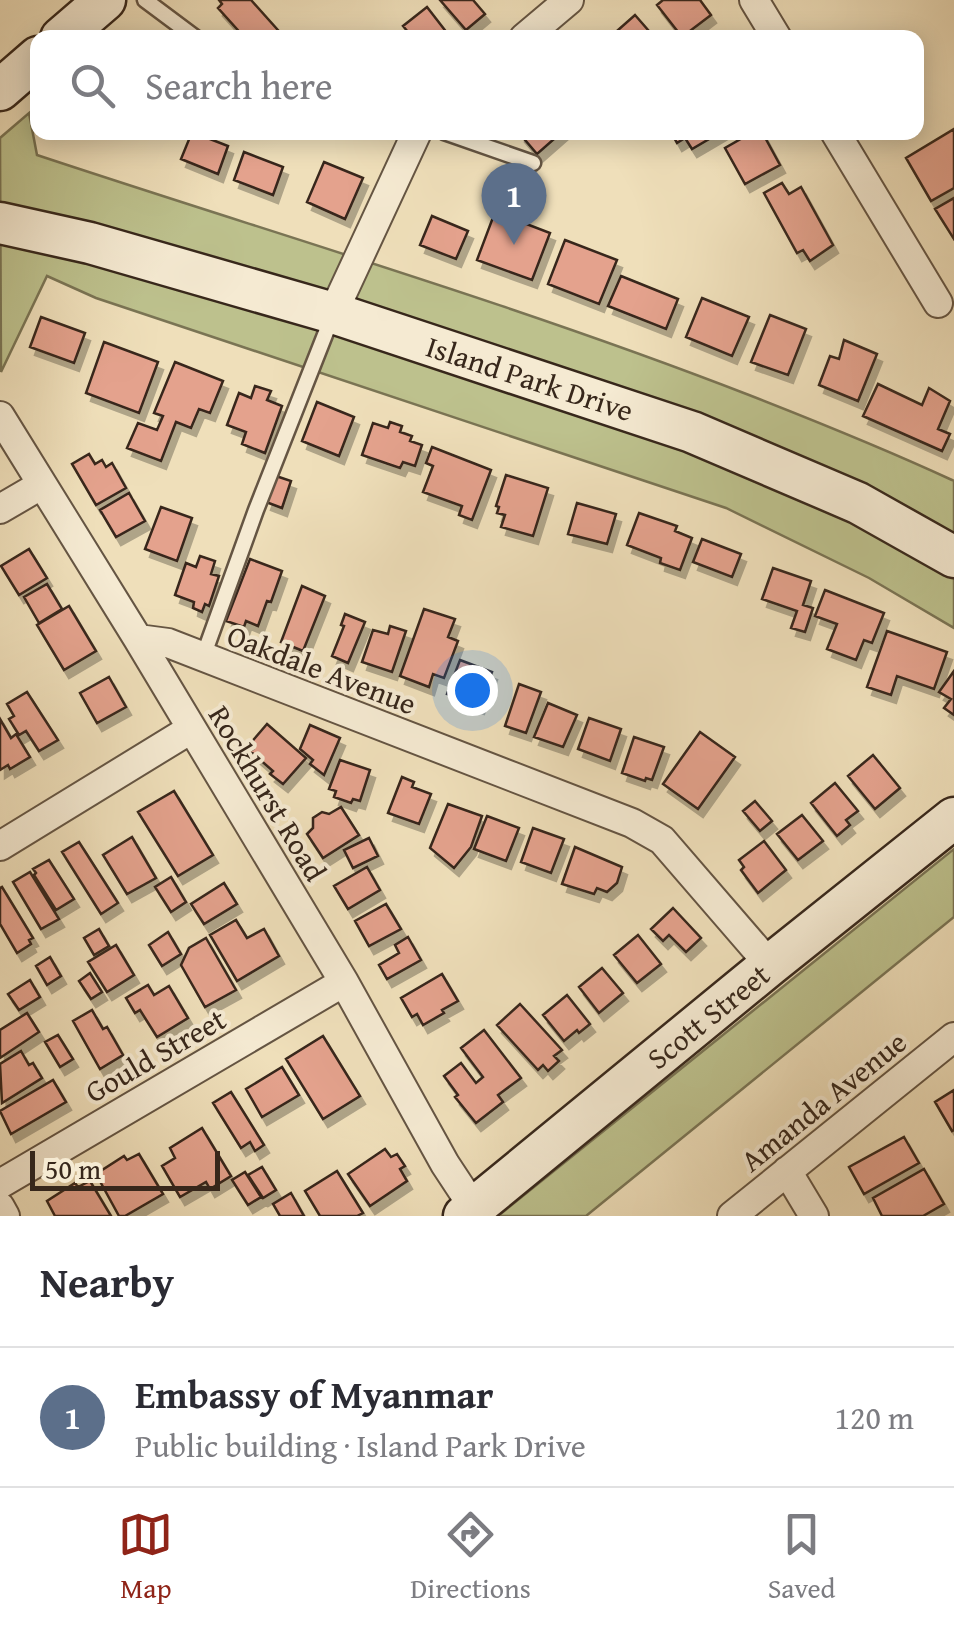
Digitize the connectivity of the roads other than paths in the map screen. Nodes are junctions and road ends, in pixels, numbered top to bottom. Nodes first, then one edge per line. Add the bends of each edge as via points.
1 (105, 0) edge
2 (146, 0) edge
3 (568, 0) edge
4 (754, 0) edge
5 (70, 30) edge
6 (185, 30) edge
7 (533, 30) edge
8 (772, 30) edge
9 (30, 64) edge
10 (0, 90) edge
11 (413, 140) edge
12 (467, 140) edge
13 (840, 140) edge
14 (533, 163) dead end
15 (0, 195) edge
16 (0, 223) edge
17 (90, 243) junction
18 (938, 303) dead end
19 (333, 313) junction
20 (0, 416) edge
21 (41, 485) junction
22 (0, 510) edge
23 (954, 557) edge
24 (138, 639) junction
25 (203, 658) junction
26 (191, 729) junction
27 (954, 818) edge
28 (0, 846) edge
29 (770, 964) junction
30 (344, 982) junction
31 (954, 1037) edge
32 (787, 1172) junction
33 (0, 1184) edge
34 (0, 1207) edge
35 (469, 1212) edge
36 (5, 1216) edge
37 (732, 1216) edge
38 (814, 1216) edge

1 - 5 main road
2 - 6 lane
3 - 7 street
4 - 8 street
9 - 10 main road
11 - 19 street
12 - 14 lane
13 - 18 street
15 - 17 main road, Island Park Drive
16 - 17 main road, Island Park Drive
17 - 19 main road, Island Park Drive
19 - 23 main road, Island Park Drive via 692,432 858,503
19 - 25 lane
20 - 21 street, Rockhurst Road
21 - 22 street
21 - 24 street, Rockhurst Road
24 - 25 street, Oakdale Avenue
24 - 26 street, Rockhurst Road
25 - 29 street, Oakdale Avenue via 649,832
26 - 28 street
26 - 30 street, Rockhurst Road
27 - 29 main road, Scott Street
29 - 35 main road, Scott Street
30 - 33 street, Gould Street
30 - 35 street, Rockhurst Road
31 - 32 street, Amanda Avenue
32 - 37 street, Amanda Avenue
32 - 38 street
34 - 36 street

